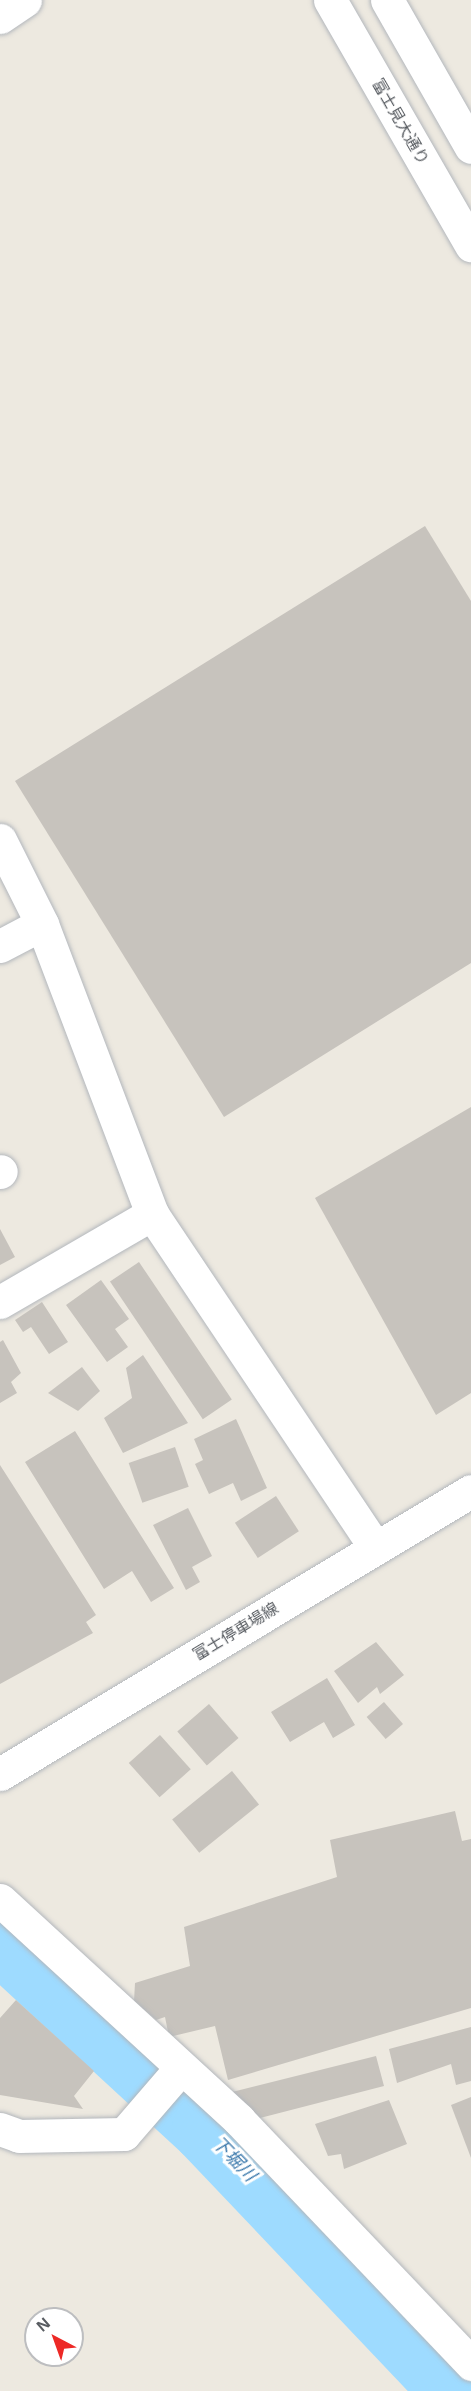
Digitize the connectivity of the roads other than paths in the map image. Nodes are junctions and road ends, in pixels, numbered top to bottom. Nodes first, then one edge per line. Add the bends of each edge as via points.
1 (25, 0) edge
2 (330, 0) edge
3 (387, 0) edge
4 (0, 17) edge
5 (471, 147) edge
6 (471, 245) edge
7 (0, 840) edge
8 (42, 924) junction
9 (0, 946) edge
10 (152, 1214) junction
11 (0, 1302) edge
12 (471, 1491) edge
13 (375, 1548) junction
14 (0, 1774) edge
15 (0, 1900) edge
16 (180, 2069) junction
17 (0, 2128) edge
18 (471, 2364) edge

1 - 4 street
2 - 6 street, 富士見大通り
3 - 5 street
7 - 8 street
8 - 9 street
8 - 10 street
10 - 11 street
10 - 13 street
12 - 13 street, 富士停車場線
13 - 14 street, 富士停車場線
15 - 16 street
16 - 17 street via 124,2134 19,2136
16 - 18 street via 239,2120

